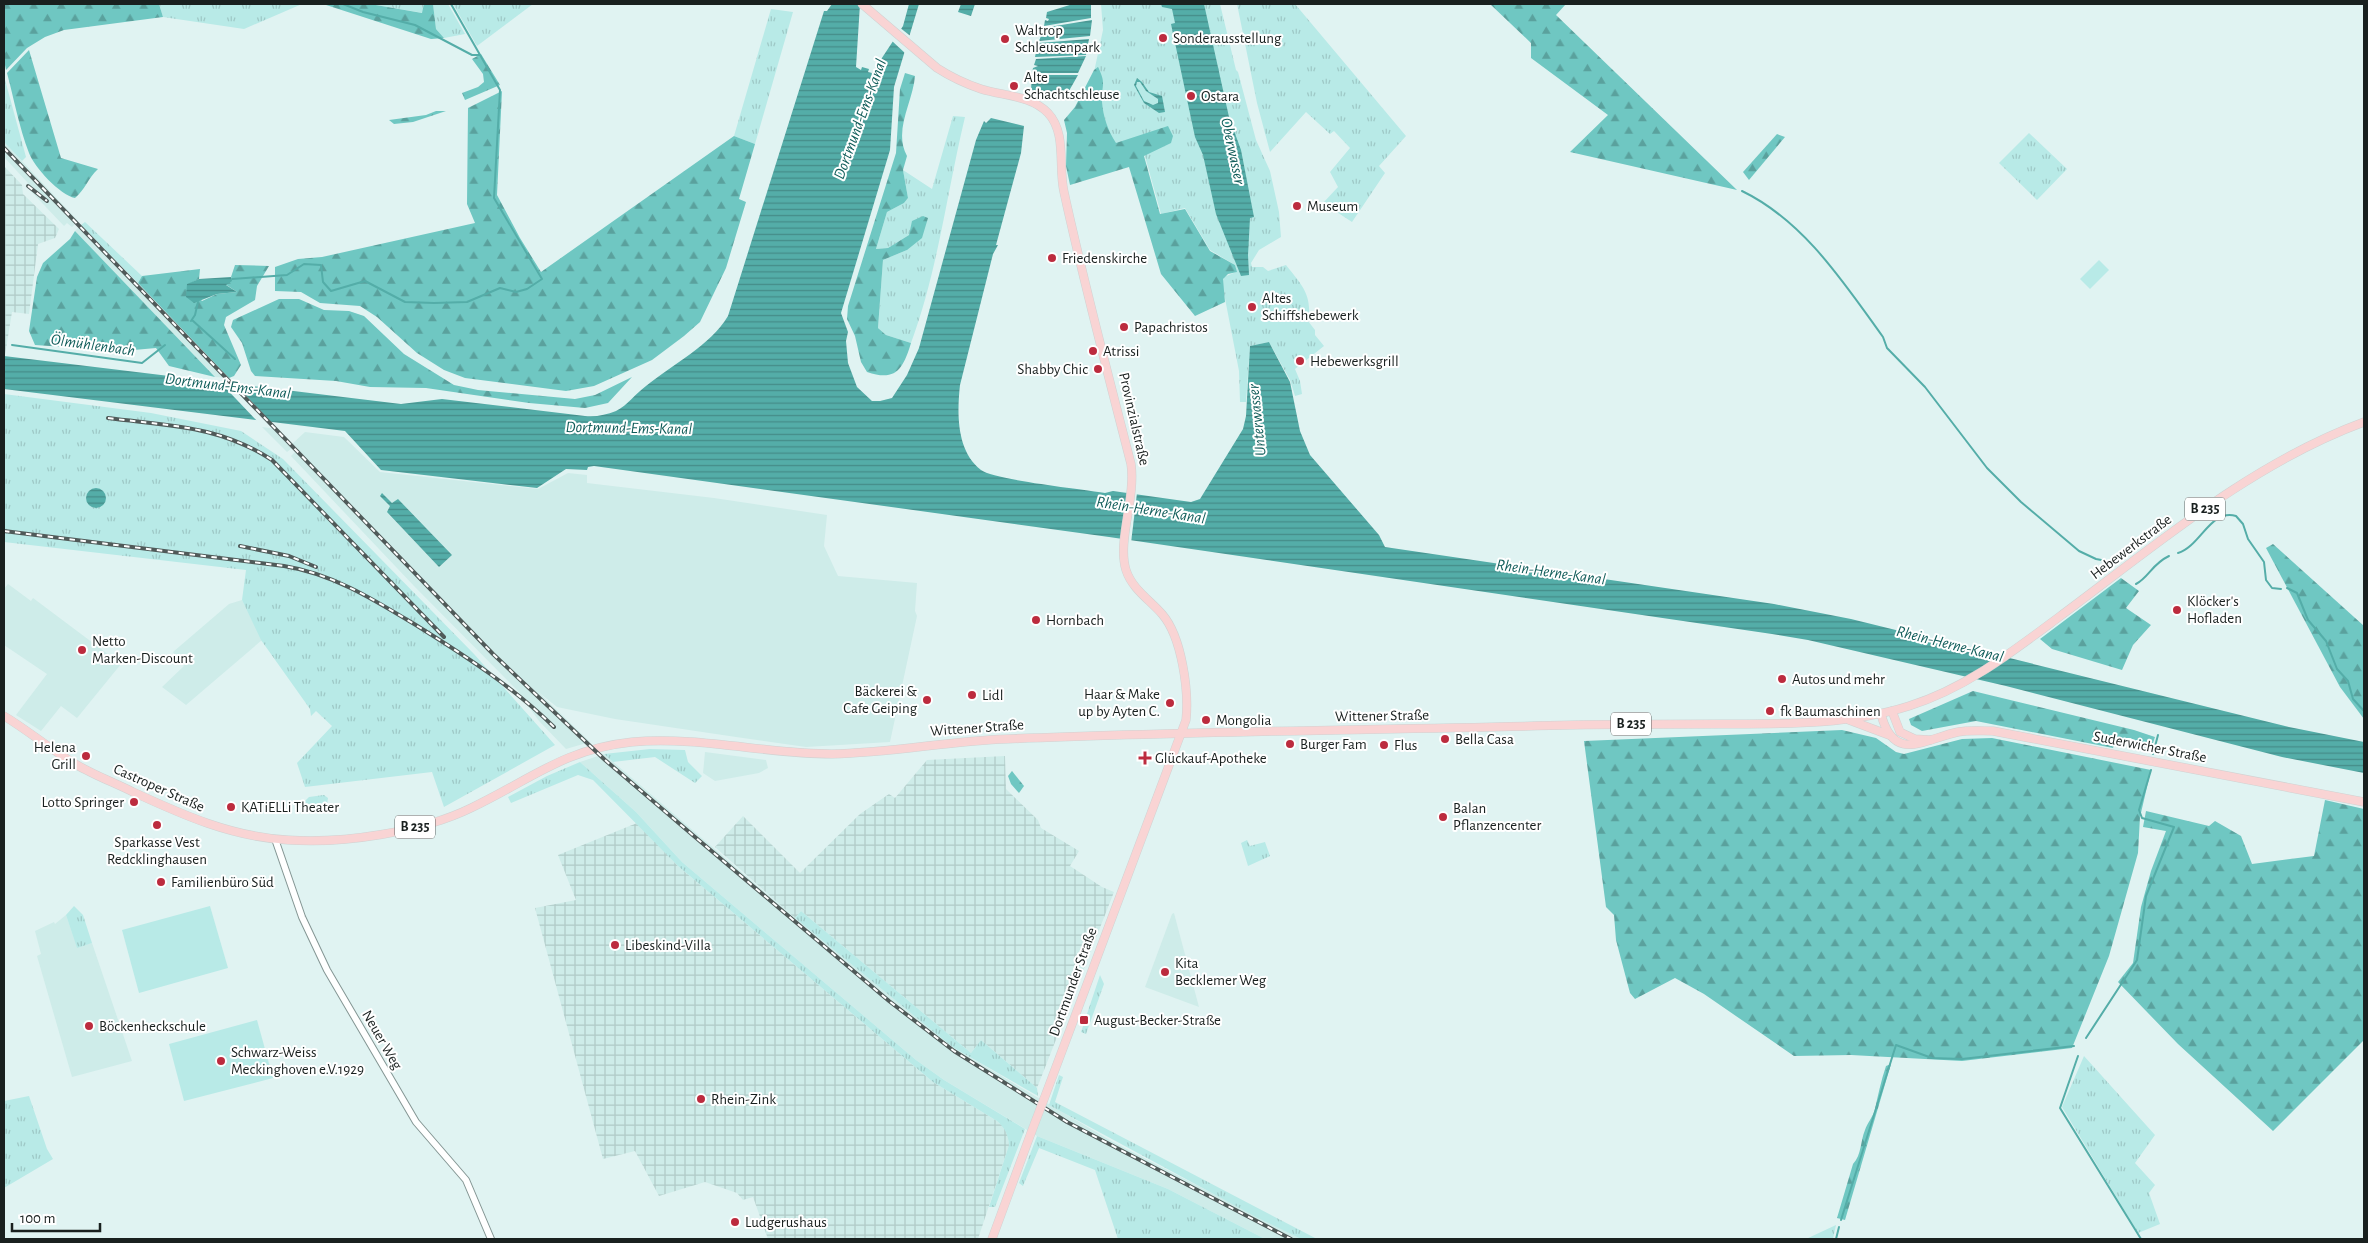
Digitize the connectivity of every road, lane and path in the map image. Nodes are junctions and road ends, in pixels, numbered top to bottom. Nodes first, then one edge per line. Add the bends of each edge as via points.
1 (864, 6) edge
2 (2364, 422) edge
3 (1892, 711) junction
4 (1881, 714) junction
5 (4, 716) edge
6 (1847, 719) junction
7 (1181, 734) junction
8 (1889, 735) junction
9 (1932, 740) junction
10 (492, 797) joint
11 (2364, 802) edge
12 (275, 839) junction
13 (491, 1239) edge
14 (992, 1239) edge

1 - 7 main road, Provinzialstraße via 912,48 951,76 982,89 1038,105 1052,117 1059,132 1063,190 1131,464 1133,491 1125,544 1126,569 1129,578 1163,616 1177,646 1188,704
2 - 3 main road, Hebewerkstraße / B 235 via 2302,450 2232,491 2016,650 1958,686
3 - 4 main road, B 235
3 - 9 main road, Suderwicher Straße via 1900,732 1915,739
4 - 6 main road, B 235
4 - 8 main road
5 - 12 main road, Castroper Straße / B 235 via 78,766 154,801 241,835
6 - 7 main road, Wittener Straße / B 235 via 1754,724
6 - 8 main road, B 235
7 - 10 main road, Wittener Straße / B 235 via 997,739 830,754 688,742 630,742 567,757
7 - 14 main road, Dortmunder Straße, bridge
8 - 9 main road, Suderwicher Straße via 1913,746
9 - 11 main road, Suderwicher Straße via 1966,731 1993,731
10 - 12 main road, Castroper Straße / B 235 via 444,820 421,826 333,839
12 - 13 street, Neuer Weg via 302,917 327,970 416,1122 466,1180

